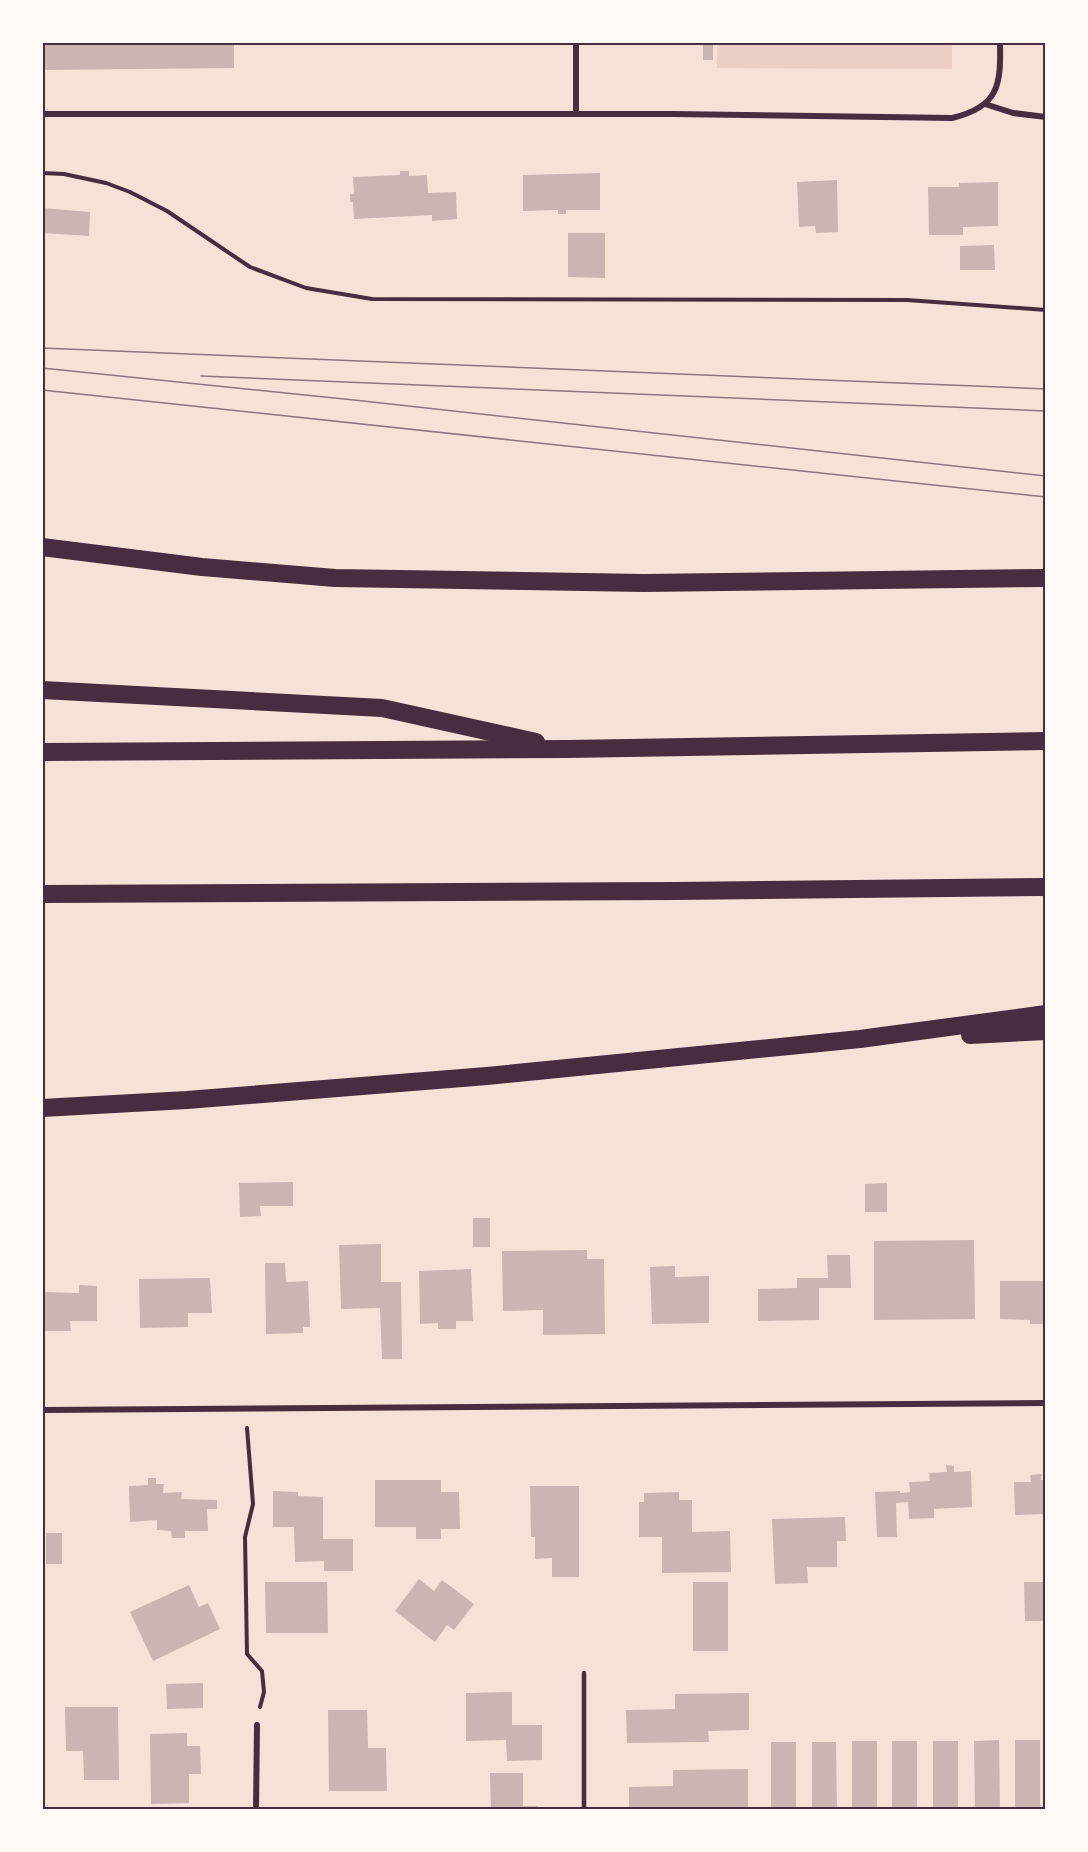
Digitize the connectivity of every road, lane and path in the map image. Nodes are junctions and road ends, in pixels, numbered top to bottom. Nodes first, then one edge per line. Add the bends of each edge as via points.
1 (576, 42) edge
2 (1000, 42) edge
3 (985, 104) junction
4 (42, 114) edge
5 (576, 114) junction
6 (1046, 117) edge
7 (42, 173) edge
8 (1046, 310) edge
9 (42, 547) edge
10 (1046, 578) edge
11 (42, 690) edge
12 (1046, 741) edge
13 (567, 748) junction
14 (42, 753) edge
15 (1046, 887) edge
16 (42, 894) edge
17 (1046, 1014) edge
18 (1046, 1031) edge
19 (860, 1039) junction
20 (42, 1108) edge
21 (1046, 1403) edge
22 (247, 1408) junction
23 (42, 1410) edge
24 (584, 1673) dead end
25 (257, 1725) joint
26 (256, 1810) edge
27 (584, 1810) edge

1 - 5 street
2 - 3 street via 1001,74
3 - 5 street via 952,118
3 - 6 street
4 - 5 street
7 - 8 path via 106,183 130,192 167,211 250,267 306,288 372,299 907,300
9 - 10 highway via 202,567 335,578 644,583
11 - 13 highway via 382,708
12 - 13 highway
13 - 14 highway
15 - 16 highway
17 - 19 highway
18 - 19 highway
19 - 20 highway via 487,1076
21 - 22 street
22 - 23 street
22 - 25 path via 253,1504 244,1537 247,1654 264,1679
24 - 27 lane
25 - 26 street

